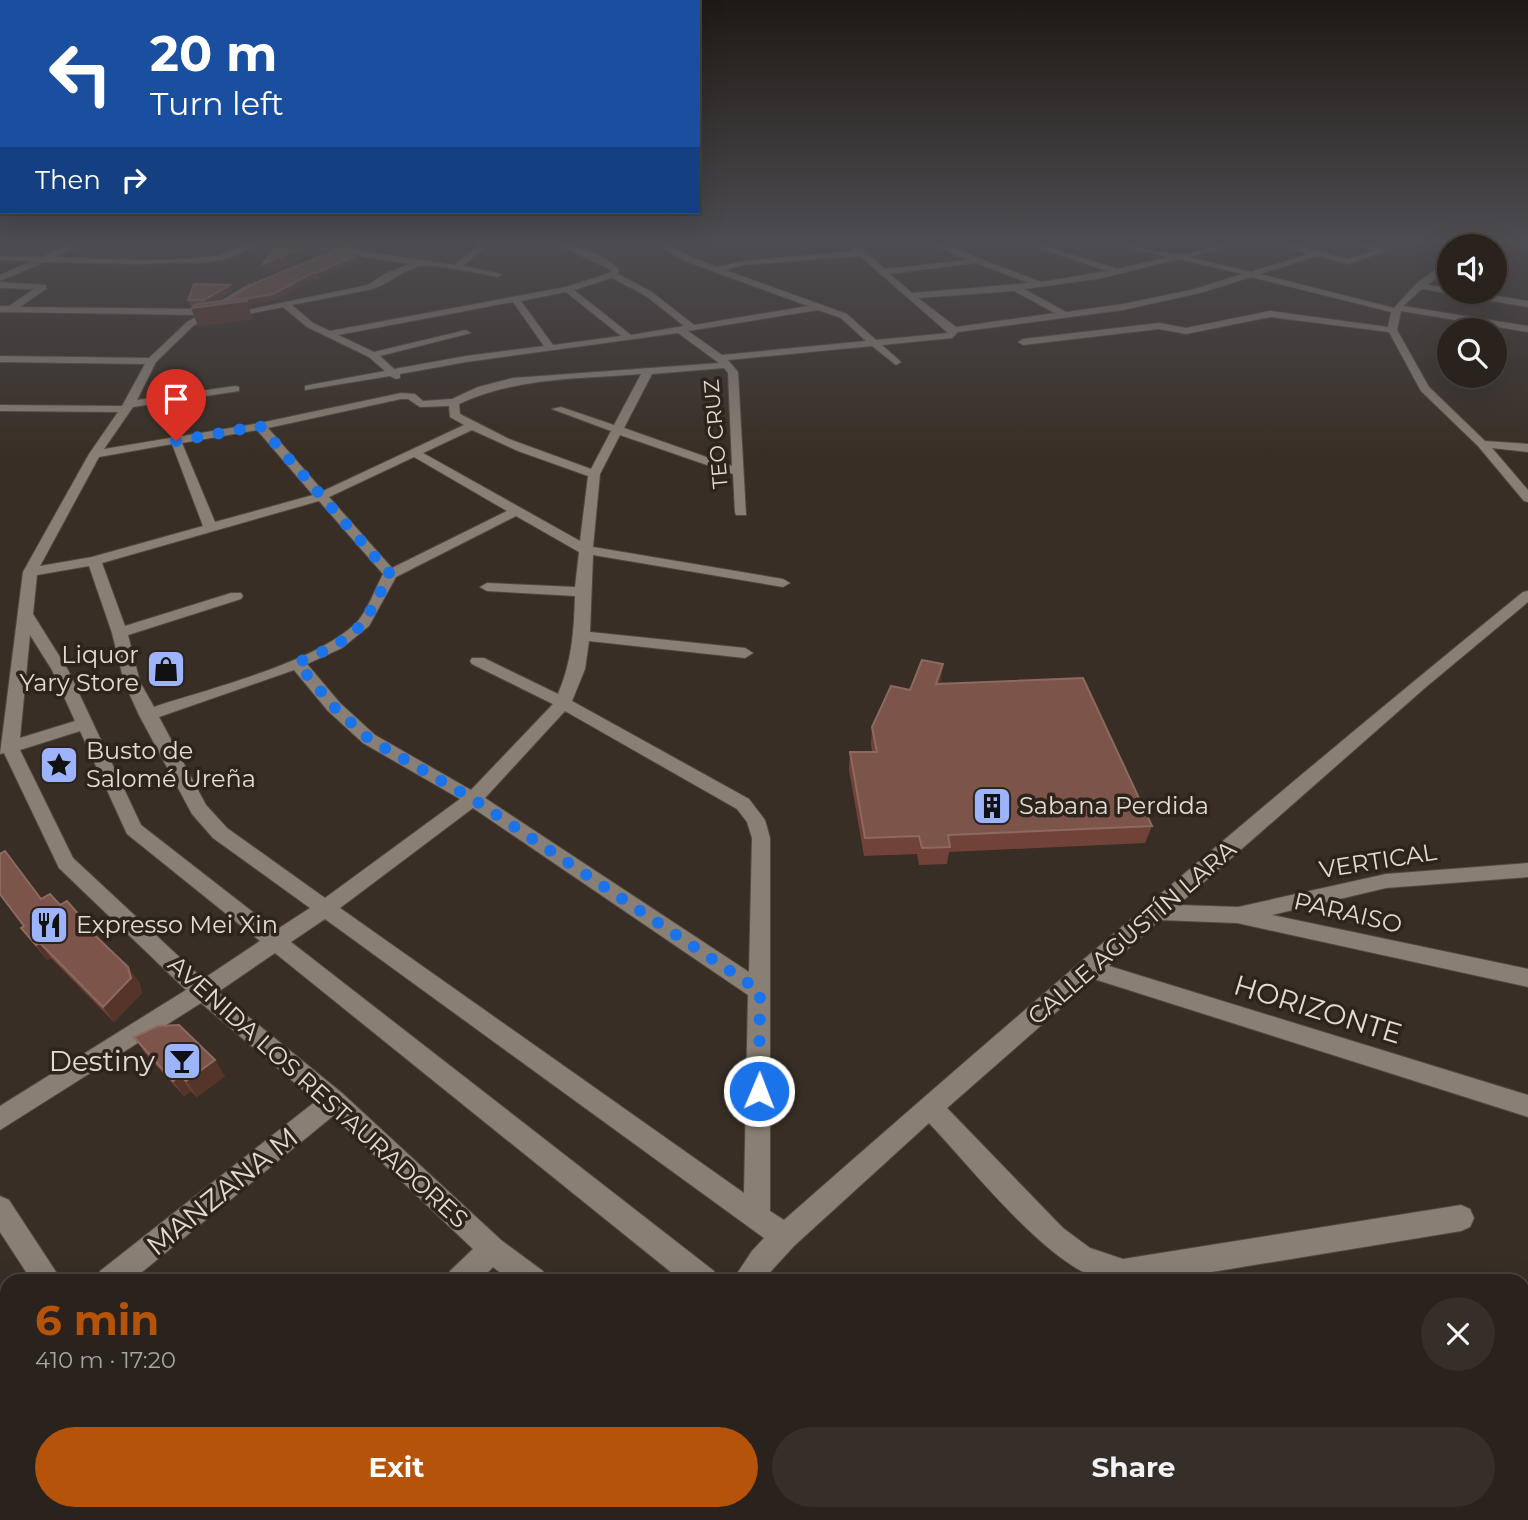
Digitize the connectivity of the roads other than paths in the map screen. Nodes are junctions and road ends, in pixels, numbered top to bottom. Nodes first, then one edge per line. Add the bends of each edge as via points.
1 (170, 314) edge
2 (237, 314) edge
3 (297, 314) edge
4 (494, 314) edge
5 (526, 314) edge
6 (599, 314) edge
7 (674, 314) edge
8 (774, 314) edge
9 (838, 314) edge
10 (933, 314) edge
11 (1073, 314) edge
12 (1396, 314) edge
13 (1424, 314) edge
14 (204, 315) junction
15 (1065, 315) joint
16 (1147, 320) dead end
17 (1159, 326) junction
18 (691, 327) junction
19 (1514, 327) junction
20 (1528, 327) edge
21 (1507, 328) edge
22 (679, 329) junction
23 (954, 330) junction
24 (1392, 330) junction
25 (328, 334) junction
26 (466, 334) junction
27 (629, 338) junction
28 (1023, 342) dead end
29 (880, 344) junction
30 (551, 349) junction
31 (373, 355) junction
32 (0, 359) edge
33 (720, 359) junction
34 (152, 361) junction
35 (896, 362) dead end
36 (649, 370) junction
37 (393, 371) junction
38 (309, 388) dead end
39 (235, 389) dead end
40 (401, 396) junction
41 (454, 402) junction
42 (127, 406) junction
43 (0, 408) edge
44 (557, 409) dead end
45 (260, 426) junction
46 (472, 426) junction
47 (618, 429) junction
48 (176, 441) junction
49 (1482, 444) junction
50 (1528, 448) edge
51 (413, 452) junction
52 (95, 454) junction
53 (739, 472) junction
54 (594, 474) junction
55 (322, 496) junction
56 (1528, 498) edge
57 (516, 511) junction
58 (741, 512) dead end
59 (211, 528) junction
60 (586, 550) junction
61 (94, 561) junction
62 (30, 572) junction
63 (390, 574) junction
64 (783, 583) dead end
65 (487, 587) dead end
66 (582, 592) junction
67 (1528, 595) edge
68 (236, 596) dead end
69 (25, 614) junction
70 (120, 633) junction
71 (582, 636) junction
72 (745, 653) dead end
73 (478, 661) dead end
74 (297, 663) junction
75 (563, 703) junction
76 (147, 715) junction
77 (83, 724) junction
78 (5, 748) edge
79 (473, 799) junction
80 (1528, 870) edge
81 (327, 907) junction
82 (1156, 912) junction
83 (1237, 915) junction
84 (275, 942) junction
85 (1091, 969) junction
86 (1528, 978) edge
87 (202, 991) junction
88 (760, 991) junction
89 (334, 1101) junction
90 (930, 1107) junction
91 (1528, 1107) edge
92 (0, 1119) edge
93 (0, 1209) edge
94 (757, 1215) junction
95 (1461, 1218) dead end
96 (785, 1237) junction
97 (492, 1249) junction
98 (43, 1274) edge
99 (119, 1274) edge
100 (467, 1274) edge
101 (524, 1274) edge
102 (695, 1274) edge
103 (751, 1274) edge

1 - 14 street
2 - 14 street
3 - 25 street
4 - 26 street
5 - 30 street
6 - 27 street
7 - 18 street
8 - 18 street
9 - 29 street
10 - 23 street
11 - 15 street
12 - 24 street
13 - 19 street
14 - 34 street
15 - 23 street
16 - 17 street
17 - 24 street via 1186,331 1270,314
17 - 28 street
18 - 22 street
19 - 20 street
19 - 21 street
22 - 27 street
22 - 33 street
23 - 29 street via 952,335
24 - 49 street via 1425,389
25 - 26 street
25 - 31 street
26 - 30 street
26 - 31 street
26 - 37 street
27 - 30 street
29 - 33 street
29 - 35 street
31 - 37 street
32 - 34 street
33 - 36 street
33 - 53 street, TEO CRUZ via 733,372
34 - 42 street
36 - 41 street via 513,381
36 - 47 street
37 - 38 street
37 - 40 street via 404,388
39 - 42 street
40 - 41 street via 411,396 420,404
40 - 45 street
41 - 46 street via 454,415
42 - 43 street
42 - 52 street
44 - 47 street
45 - 48 street
45 - 55 street
46 - 51 street
46 - 54 street
47 - 53 street
47 - 54 street
48 - 52 street
48 - 59 street
49 - 50 street
49 - 56 street
51 - 55 street
51 - 57 street
52 - 62 street
53 - 58 street, TEO CRUZ
54 - 60 street
55 - 59 street
55 - 63 street
57 - 60 street
57 - 63 street
59 - 61 street
60 - 64 street
60 - 66 street
61 - 62 street
61 - 70 street
62 - 69 street
63 - 74 street via 364,623 337,645
65 - 66 street
66 - 71 street
67 - 82 street, CALLE AGUSTÍN LARA
68 - 70 street
69 - 77 street via 60,670
69 - 78 street
70 - 76 street via 132,682
71 - 72 street
71 - 75 street via 577,669
73 - 75 street
74 - 76 street
74 - 79 street via 369,739
75 - 79 street
75 - 88 street via 743,804 756,820 761,838
76 - 81 street via 199,809 220,832
77 - 78 street
77 - 84 street via 134,829
78 - 87 street, AVENIDA LOS RESTAURADORES via 66,863
79 - 81 street
79 - 88 street
80 - 83 street, VERTICAL via 1386,881
81 - 84 street
81 - 94 street
82 - 83 street, PARAISO
82 - 85 street, CALLE AGUSTÍN LARA
83 - 86 street, PARAISO
84 - 87 street
84 - 102 street
85 - 90 street, CALLE AGUSTÍN LARA
85 - 91 street, HORIZONTE
87 - 89 street, AVENIDA LOS RESTAURADORES
87 - 92 street
88 - 94 street
89 - 97 street, AVENIDA LOS RESTAURADORES
89 - 99 street, MANZANA M
90 - 95 street via 1054,1237 1082,1258 1123,1273
90 - 96 street, CALLE AGUSTÍN LARA
93 - 98 street
94 - 96 street
96 - 103 street, CALLE AGUSTÍN LARA
97 - 100 street
97 - 101 street, AVENIDA LOS RESTAURADORES

